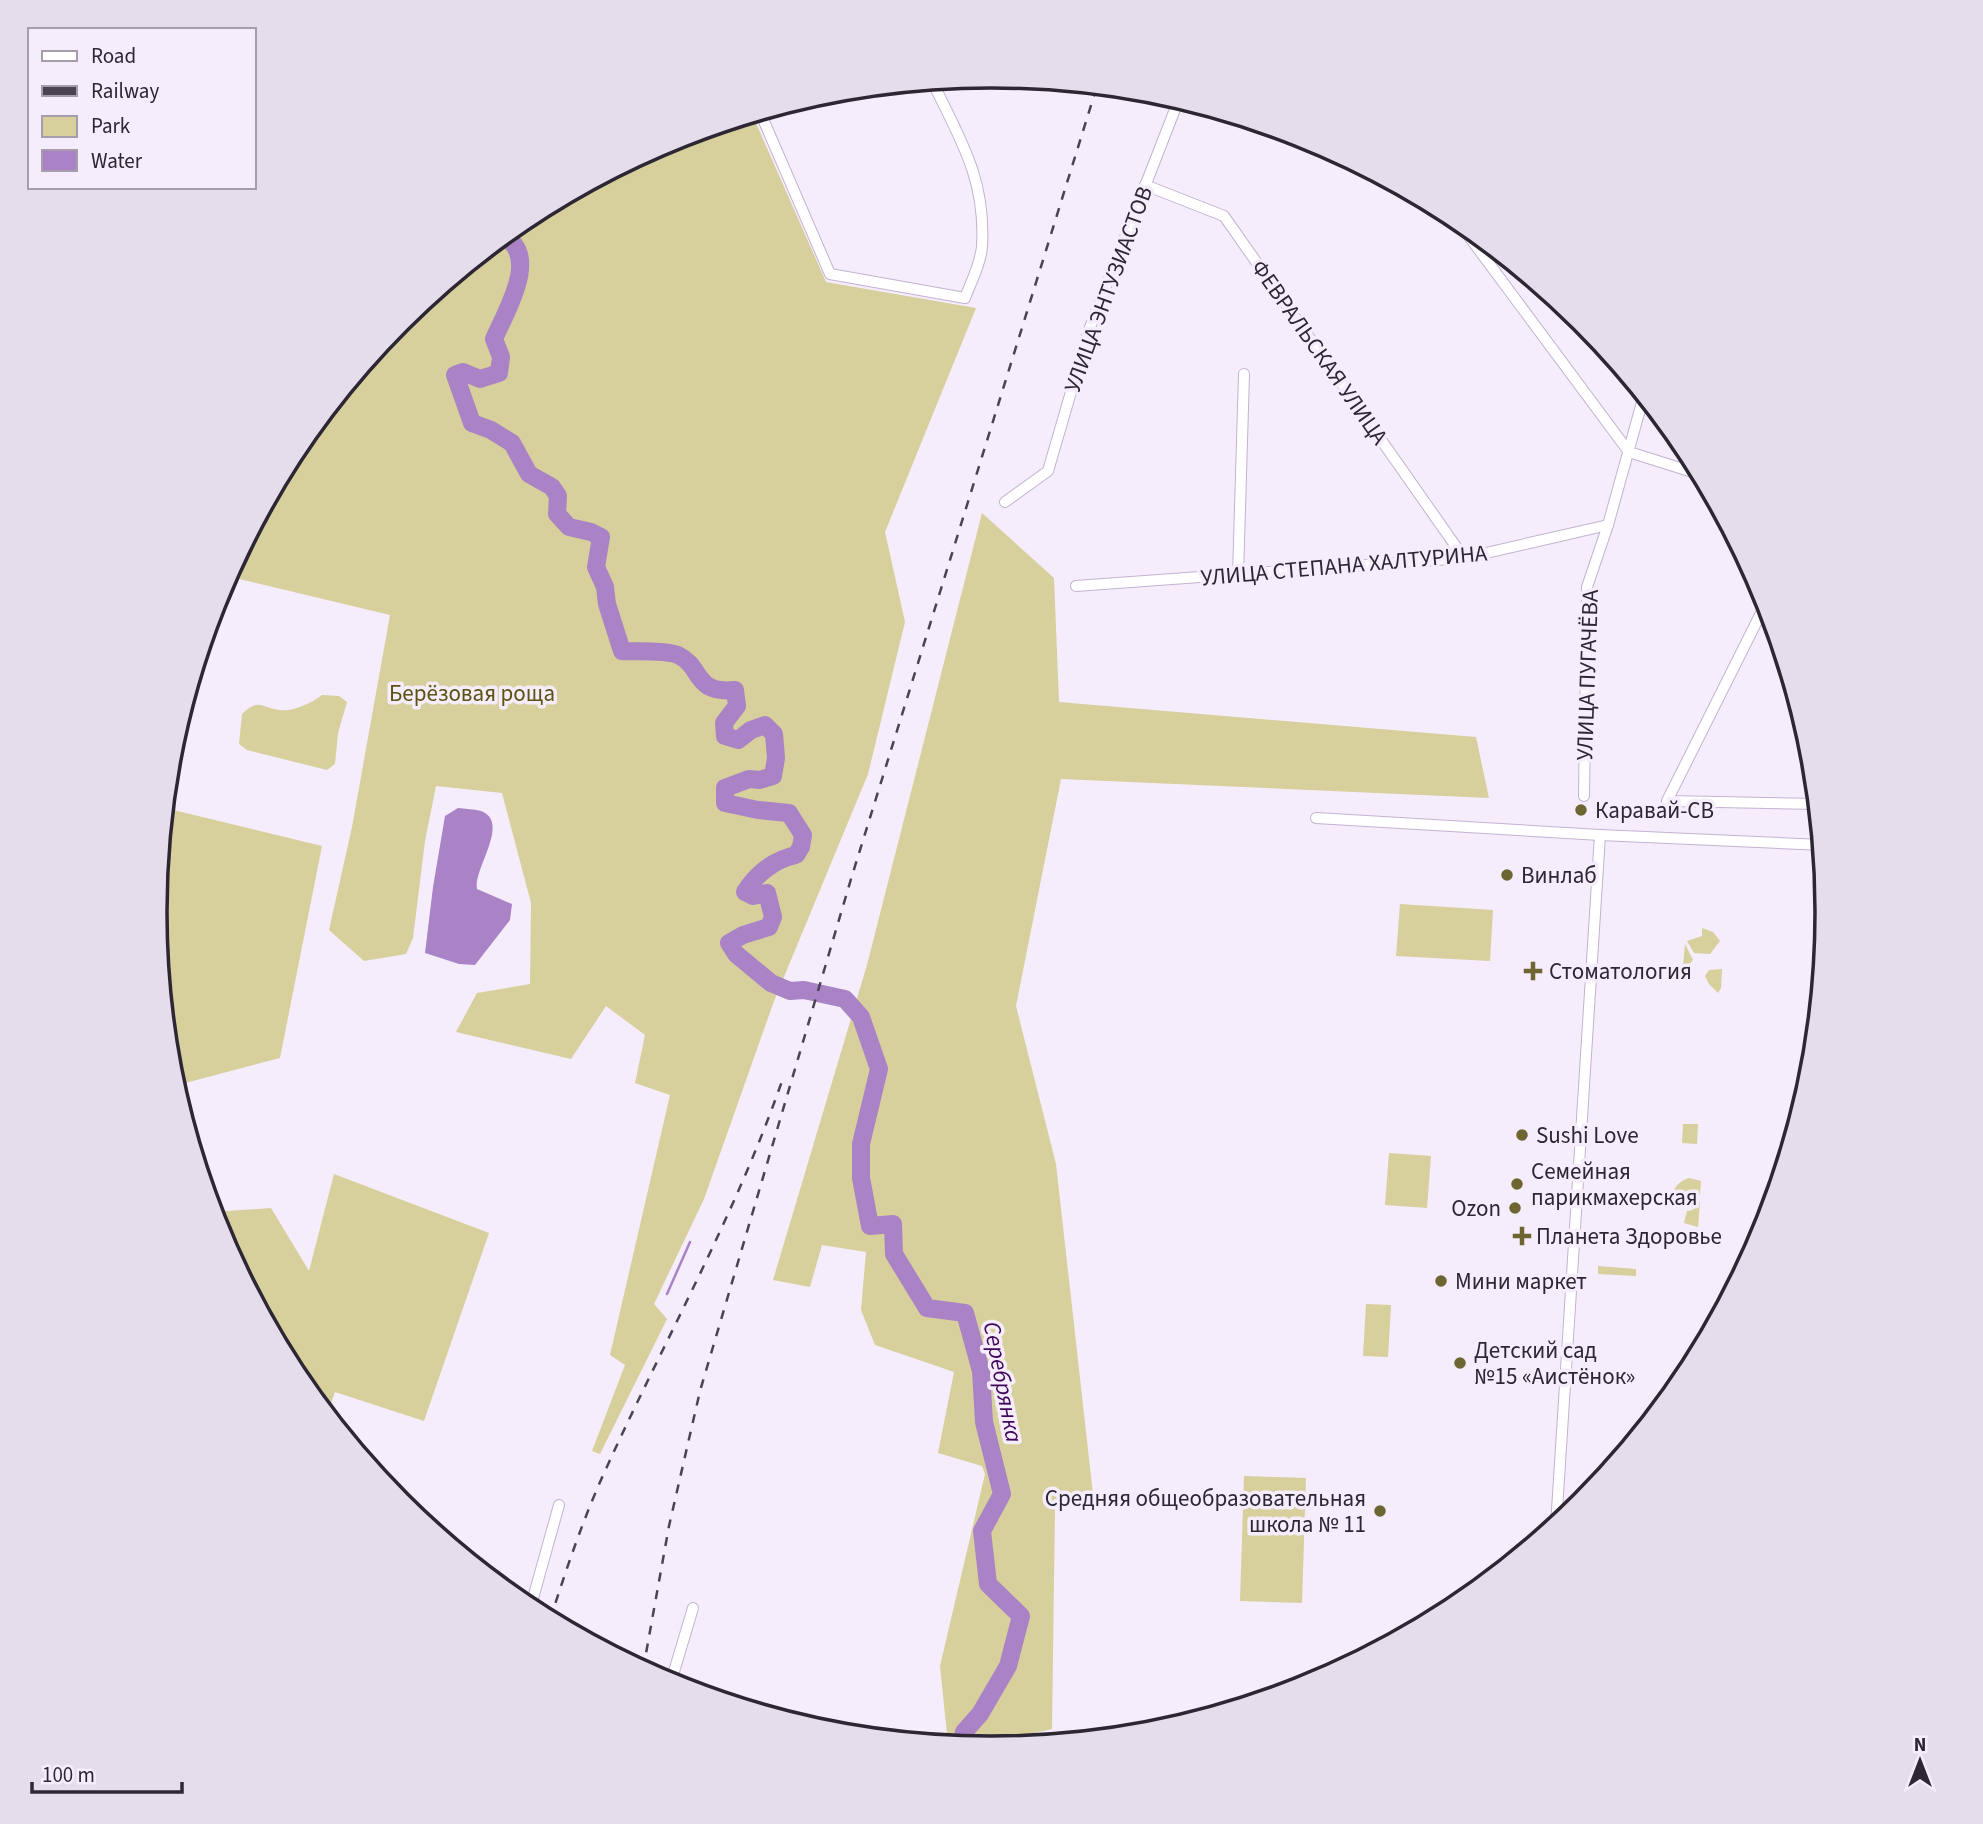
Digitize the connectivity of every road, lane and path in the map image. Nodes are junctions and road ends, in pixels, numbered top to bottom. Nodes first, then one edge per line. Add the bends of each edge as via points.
1 (936, 89) edge
2 (1175, 109) edge
3 (764, 120) edge
4 (1145, 185) junction
5 (1475, 245) edge
6 (1244, 374) dead end
7 (1641, 405) edge
8 (1629, 452) junction
9 (1687, 470) edge
10 (1005, 502) dead end
11 (1608, 525) junction
12 (1464, 558) junction
13 (1238, 576) junction
14 (1076, 586) dead end
15 (1760, 616) edge
16 (1584, 796) dead end
17 (1809, 804) edge
18 (1316, 818) dead end
19 (1600, 835) junction
20 (1813, 845) edge
21 (559, 1504) dead end
22 (1557, 1512) edge
23 (533, 1598) edge
24 (693, 1608) dead end
25 (674, 1673) edge

1 - 3 street via 970,158 979,193 982,248 965,298 830,274
2 - 4 street, УЛИЦА ЭНТУЗИАСТОВ
4 - 10 street, УЛИЦА ЭНТУЗИАСТОВ via 1089,330 1048,471
4 - 12 street, ФЕВРАЛЬСКАЯ УЛИЦА via 1224,216
5 - 8 street
6 - 13 street
7 - 8 street, УЛИЦА ПУГАЧЁВА
8 - 9 street
8 - 11 street, УЛИЦА ПУГАЧЁВА
11 - 12 street, УЛИЦА СТЕПАНА ХАЛТУРИНА
11 - 16 street, УЛИЦА ПУГАЧЁВА via 1587,587
12 - 13 street, УЛИЦА СТЕПАНА ХАЛТУРИНА
13 - 14 street, УЛИЦА СТЕПАНА ХАЛТУРИНА
15 - 17 street via 1667,802
18 - 19 street
19 - 20 street
19 - 22 street
21 - 23 street
24 - 25 street

